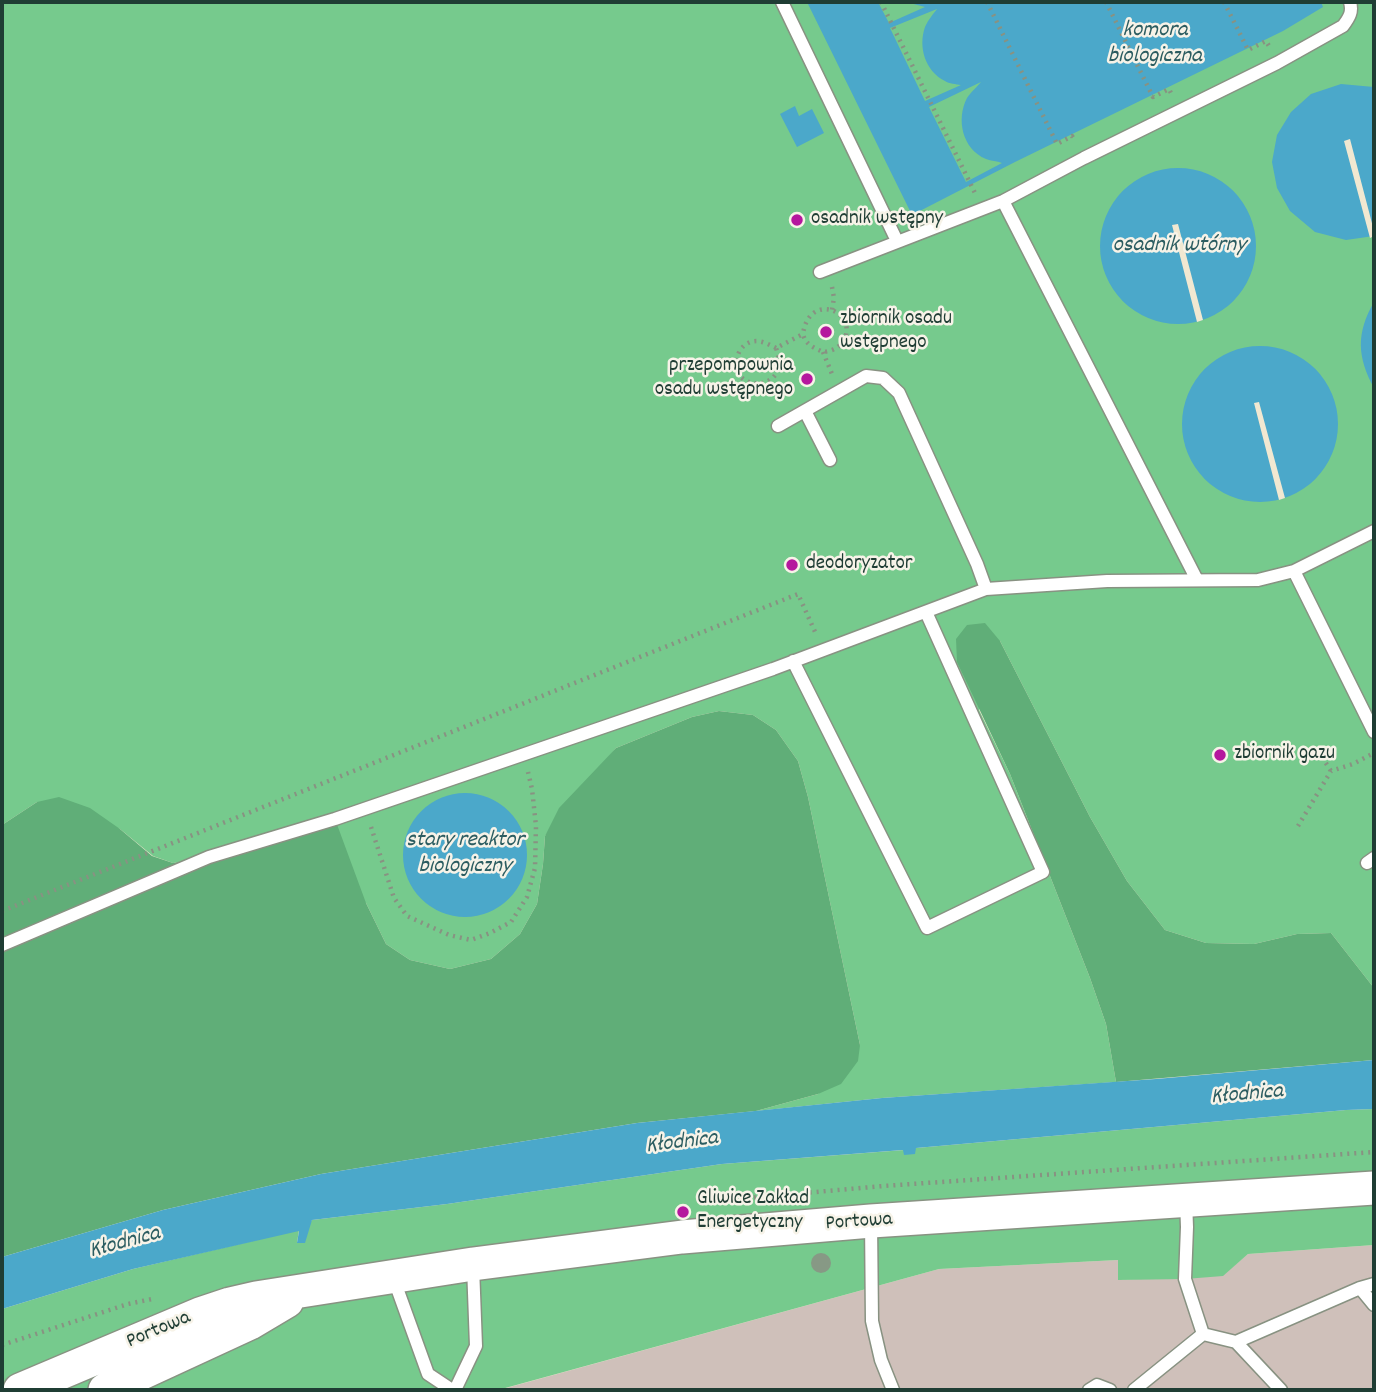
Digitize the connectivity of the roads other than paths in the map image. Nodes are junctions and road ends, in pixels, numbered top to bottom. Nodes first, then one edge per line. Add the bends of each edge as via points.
1 (782, 2) edge
2 (1350, 2) edge
3 (1003, 201) junction
4 (897, 241) junction
5 (820, 272) dead end
6 (805, 411) junction
7 (778, 426) dead end
8 (830, 460) dead end
9 (1374, 531) edge
10 (1294, 571) junction
11 (1197, 580) junction
12 (986, 589) junction
13 (926, 612) junction
14 (793, 661) junction
15 (1374, 732) edge
16 (2, 946) edge
17 (1374, 1188) edge
18 (1186, 1200) junction
19 (871, 1221) junction
20 (473, 1264) junction
21 (392, 1277) junction
22 (1374, 1284) edge
23 (1360, 1288) junction
24 (305, 1292) junction
25 (1374, 1305) edge
26 (1203, 1334) junction
27 (1236, 1342) junction
28 (20, 1390) edge
29 (106, 1390) edge
30 (454, 1390) edge
31 (893, 1390) edge
32 (1089, 1390) edge
33 (1110, 1390) edge
34 (1134, 1390) edge
35 (1281, 1390) edge

1 - 4 lane
2 - 3 lane via 1350,16 1334,32
3 - 4 lane
3 - 11 lane
4 - 5 lane
6 - 7 lane
6 - 8 lane
6 - 12 lane via 866,376 883,378 899,393
9 - 10 lane
10 - 11 lane via 1258,580
10 - 15 lane
11 - 12 lane
12 - 13 lane
13 - 14 lane
13 - 14 lane via 1043,872 927,928
14 - 16 lane via 209,857
17 - 18 street, Portowa
18 - 19 street, Portowa
18 - 26 lane via 1185,1279
19 - 20 street, Portowa via 682,1237
19 - 31 lane via 872,1321
20 - 21 street, Portowa
20 - 30 lane via 477,1346
21 - 24 street, Portowa
21 - 30 lane via 428,1374
22 - 23 lane
23 - 25 lane
23 - 27 lane
24 - 28 street, Portowa via 256,1298 200,1314
24 - 29 street, Portowa via 250,1323
26 - 27 lane
26 - 34 lane
27 - 35 lane
32 - 33 lane via 1097,1385

